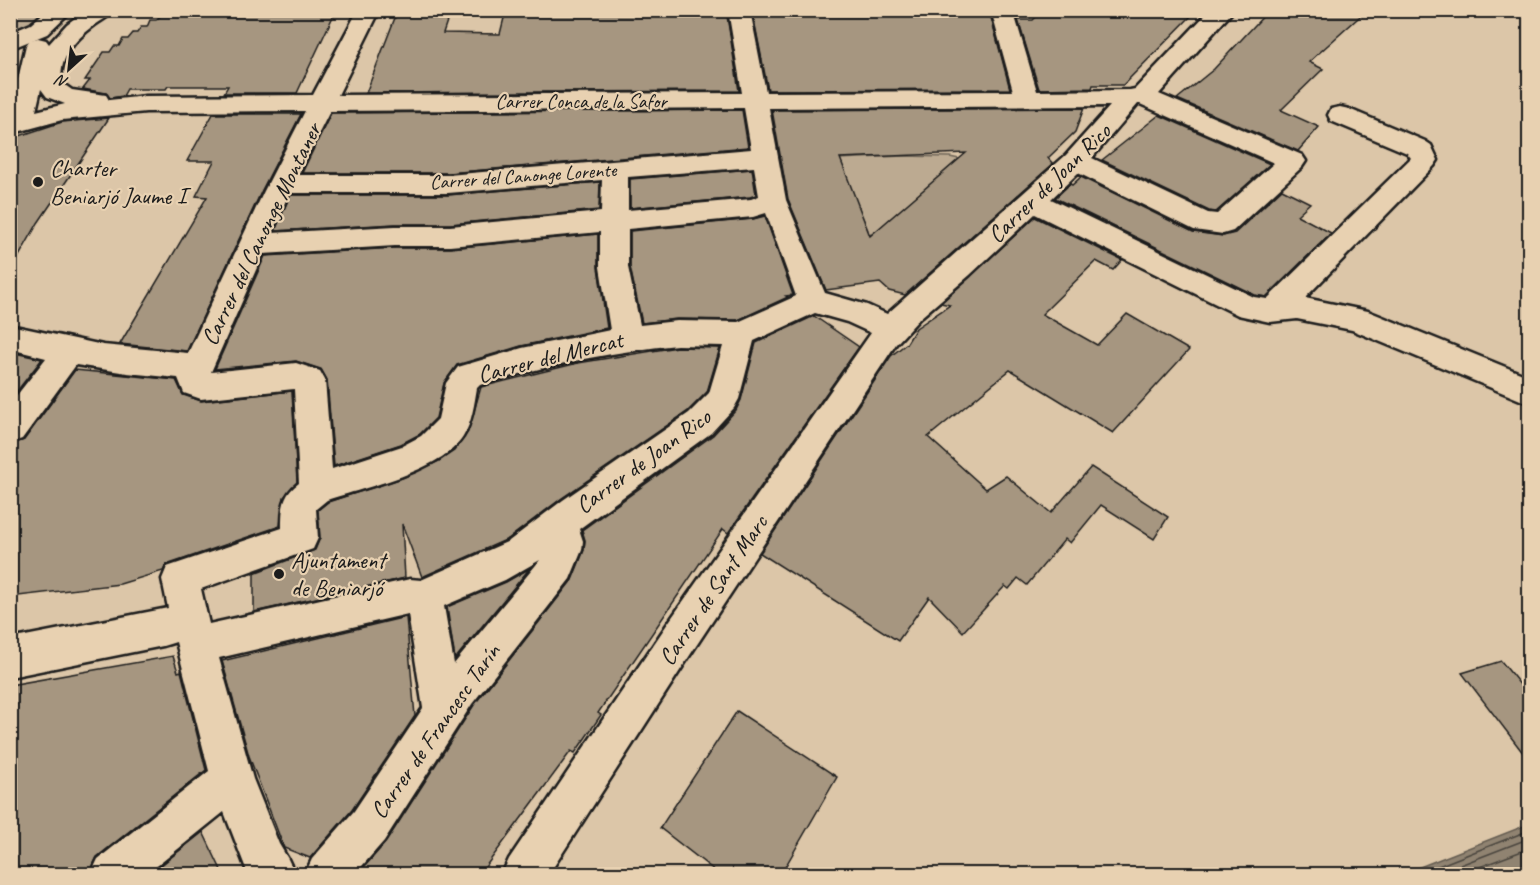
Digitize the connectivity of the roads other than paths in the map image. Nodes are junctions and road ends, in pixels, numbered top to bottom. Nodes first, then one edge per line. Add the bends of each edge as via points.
1 (103, 10) edge
2 (369, 10) edge
3 (739, 10) edge
4 (1002, 10) edge
5 (1223, 10) edge
6 (58, 13) edge
7 (10, 42) edge
8 (1137, 97) junction
9 (1027, 98) junction
10 (754, 99) junction
11 (324, 103) junction
12 (146, 104) junction
13 (1340, 115) dead end
14 (14, 120) edge
15 (764, 157) junction
16 (1075, 161) junction
17 (615, 170) junction
18 (281, 184) junction
19 (773, 201) junction
20 (1033, 201) junction
21 (614, 223) junction
22 (253, 244) junction
23 (813, 301) junction
24 (1276, 309) junction
25 (900, 320) junction
26 (741, 334) junction
27 (10, 337) edge
28 (627, 338) junction
29 (68, 353) junction
30 (198, 366) junction
31 (1530, 391) edge
32 (10, 429) edge
33 (316, 489) junction
34 (559, 524) junction
35 (426, 598) junction
36 (194, 639) junction
37 (10, 658) edge
38 (443, 710) junction
39 (232, 779) junction
40 (113, 874) edge
41 (273, 874) edge
42 (327, 874) edge
43 (524, 874) edge

1 - 12 street via 60,45 51,60 50,86 66,96
2 - 11 street, Carrer del Canonge Montaner
3 - 10 street
4 - 9 street
5 - 8 street, Carrer de Joan Rico
6 - 7 street via 39,29
6 - 14 street via 36,51
8 - 9 street, Carrer Conca de la Safor
8 - 16 street, Carrer de Joan Rico
8 - 16 street via 1293,161 1223,224 1214,225
9 - 10 street, Carrer Conca de la Safor
10 - 11 street, Carrer Conca de la Safor
10 - 15 street
11 - 12 street, Carrer Conca de la Safor
11 - 18 street, Carrer del Canonge Montaner
12 - 14 street, Carrer Conca de la Safor via 86,108
13 - 24 street via 1416,147 1425,160
15 - 17 street, Carrer del Canonge Lorente
15 - 19 street
16 - 20 street, Carrer de Joan Rico
17 - 18 street, Carrer del Canonge Lorente via 448,184
17 - 21 street
18 - 22 street, Carrer del Canonge Montaner
19 - 21 street via 753,208
19 - 23 street
20 - 24 street via 1248,307
20 - 25 street, Carrer de Joan Rico
21 - 22 street via 450,236
21 - 28 street via 615,267
22 - 30 street, Carrer del Canonge Montaner
23 - 25 street
23 - 26 street
24 - 31 street via 1297,308 1357,319
25 - 43 street, Carrer de Sant Marc via 681,636
26 - 28 street, Carrer del Mercat via 677,333
26 - 34 street, Carrer de Joan Rico via 727,388 715,410
27 - 29 street
28 - 33 street, Carrer del Mercat via 477,373 465,379 454,422 433,446 412,457
29 - 30 street via 125,362
29 - 32 street
30 - 33 street via 193,377 195,384 201,386 296,376 309,380
33 - 36 street via 299,506 300,538 180,579
34 - 35 street, Carrer de Joan Rico via 512,558
34 - 38 street, Carrer de Francesc Tarín via 566,543 563,556
35 - 36 street, Carrer de Joan Rico via 410,596 254,632
35 - 38 street
36 - 37 street, Carrer de Joan Rico via 163,628
36 - 39 street
38 - 42 street, Carrer de Francesc Tarín via 369,826
39 - 40 street
39 - 41 street via 263,859

